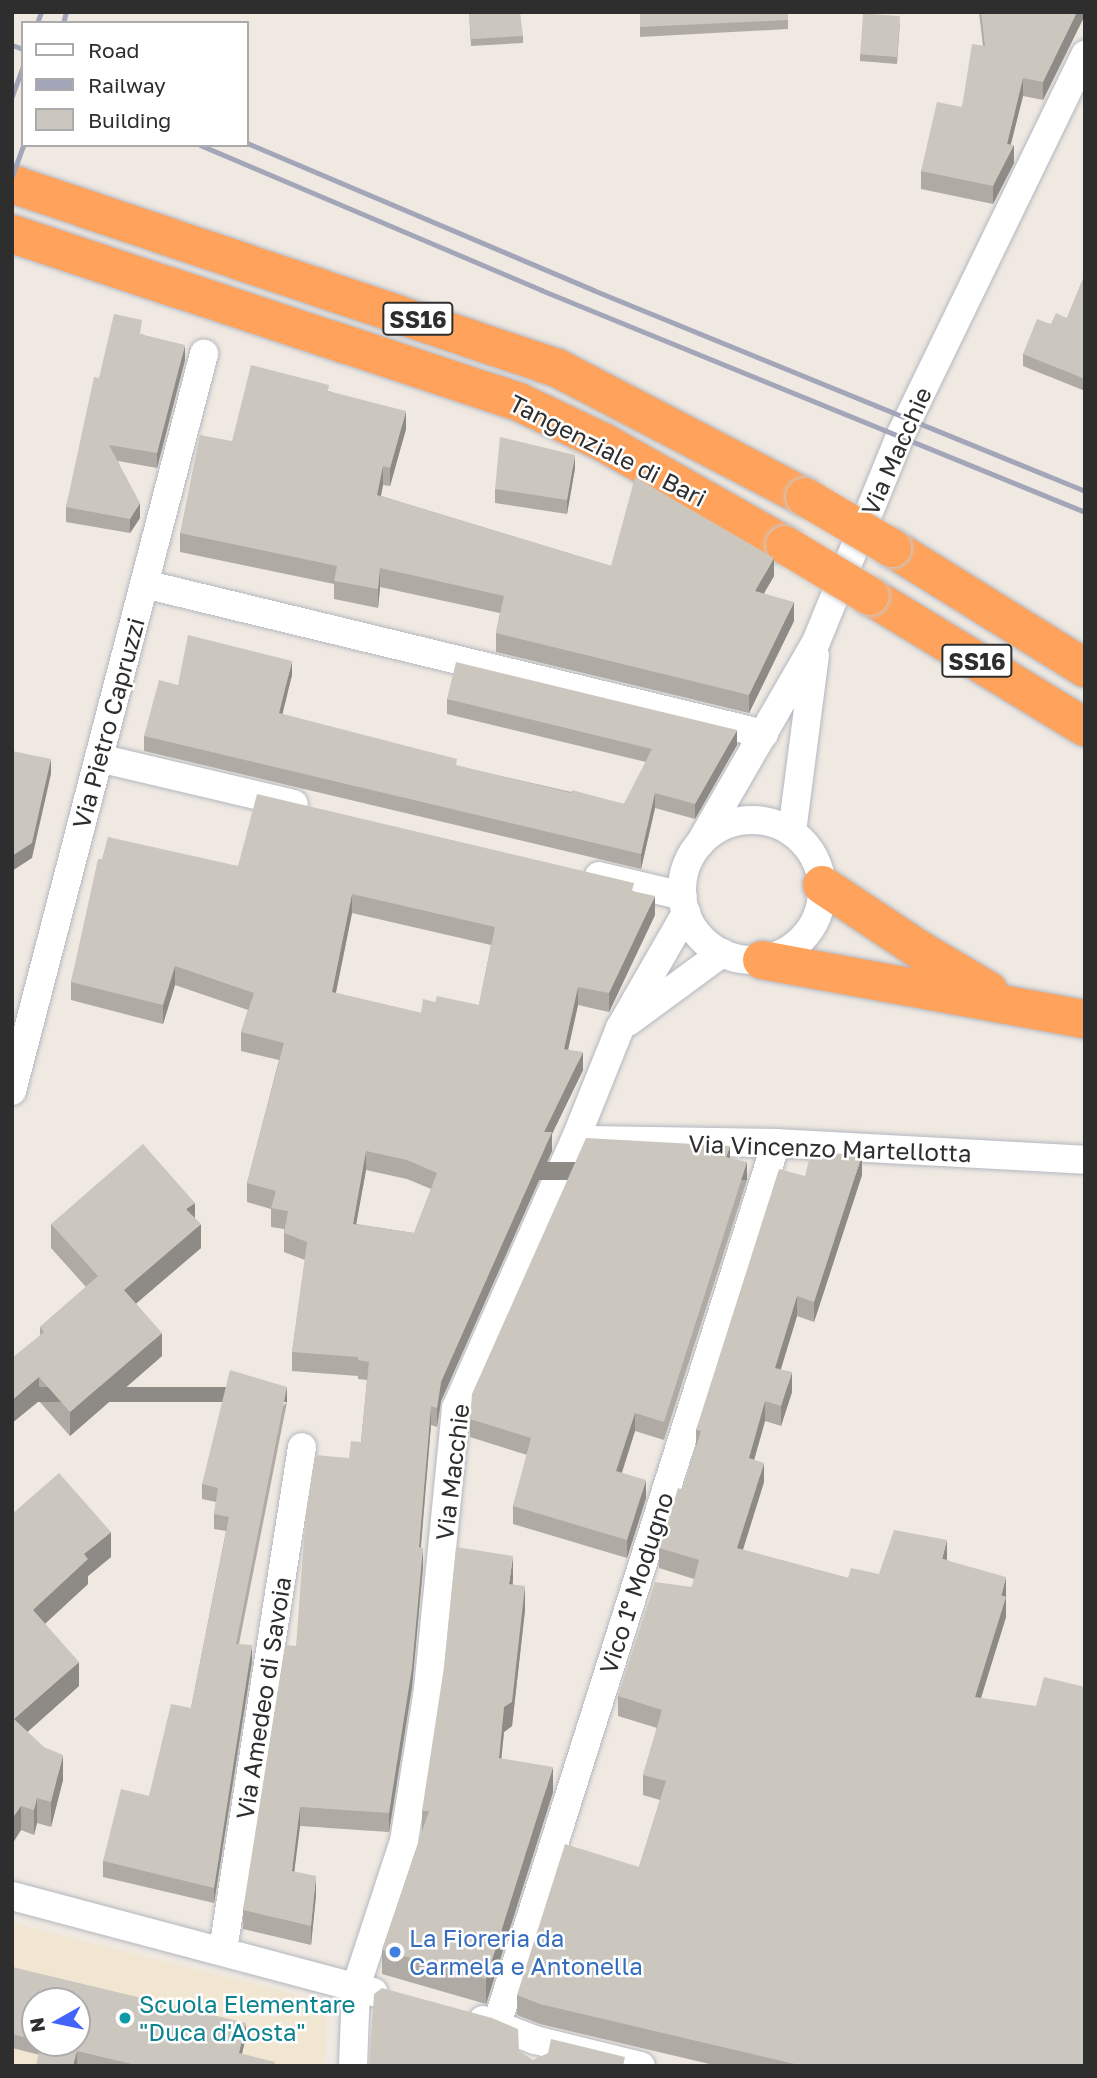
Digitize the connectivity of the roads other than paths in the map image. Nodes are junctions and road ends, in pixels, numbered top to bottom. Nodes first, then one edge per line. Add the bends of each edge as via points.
1 (1085, 55) edge
2 (12, 184) edge
3 (12, 234) edge
4 (204, 354) dead end
5 (144, 584) junction
6 (816, 642) junction
7 (1085, 668) edge
8 (1085, 727) edge
9 (764, 734) junction
10 (99, 758) junction
11 (316, 810) edge
12 (792, 832) junction
13 (700, 843) junction
14 (574, 870) edge
15 (822, 885) junction
16 (685, 904) junction
17 (722, 953) junction
18 (762, 960) junction
19 (1012, 1004) junction
20 (1085, 1019) edge
21 (620, 1028) junction
22 (12, 1091) edge
23 (575, 1140) junction
24 (776, 1143) junction
25 (1085, 1160) edge
26 (302, 1447) dead end
27 (12, 1896) edge
28 (223, 1950) junction
29 (356, 1987) junction
30 (395, 1997) edge
31 (458, 2014) edge
32 (497, 2024) junction
33 (535, 2053) edge
34 (353, 2066) edge
35 (641, 2066) edge

1 - 6 street, Via Macchie via 900,436
2 - 7 highway, Tangenziale di Bari / SS16, bridge via 557,368 719,451 892,548
3 - 8 highway, Tangenziale di Bari / SS16, bridge via 519,402 603,442
4 - 5 street, Via Pietro Capruzzi
5 - 9 street
5 - 10 street, Via Pietro Capruzzi
6 - 9 street, Via Macchie
6 - 12 street
9 - 13 street, Via Macchie
10 - 11 street
10 - 22 street, Via Pietro Capruzzi
12 - 13 street via 774,823 744,821 716,830
12 - 15 street via 809,849
13 - 16 street via 687,868
14 - 16 street
15 - 18 street via 813,926 782,954
15 - 19 highway
16 - 17 street via 701,937
16 - 21 street, Via Macchie
17 - 18 street
17 - 21 street
18 - 19 highway
19 - 20 highway
21 - 23 street, Via Macchie
23 - 24 street, Via Vincenzo Martellotta
23 - 29 street, Via Macchie via 456,1408 428,1689 404,1841
24 - 25 street, Via Vincenzo Martellotta
24 - 32 street, Vico 1° Modugno
26 - 28 street, Via Amedeo di Savoia
27 - 28 street
28 - 29 street
29 - 30 street
29 - 34 street, Via Macchie
31 - 32 street
32 - 33 street
33 - 35 street

